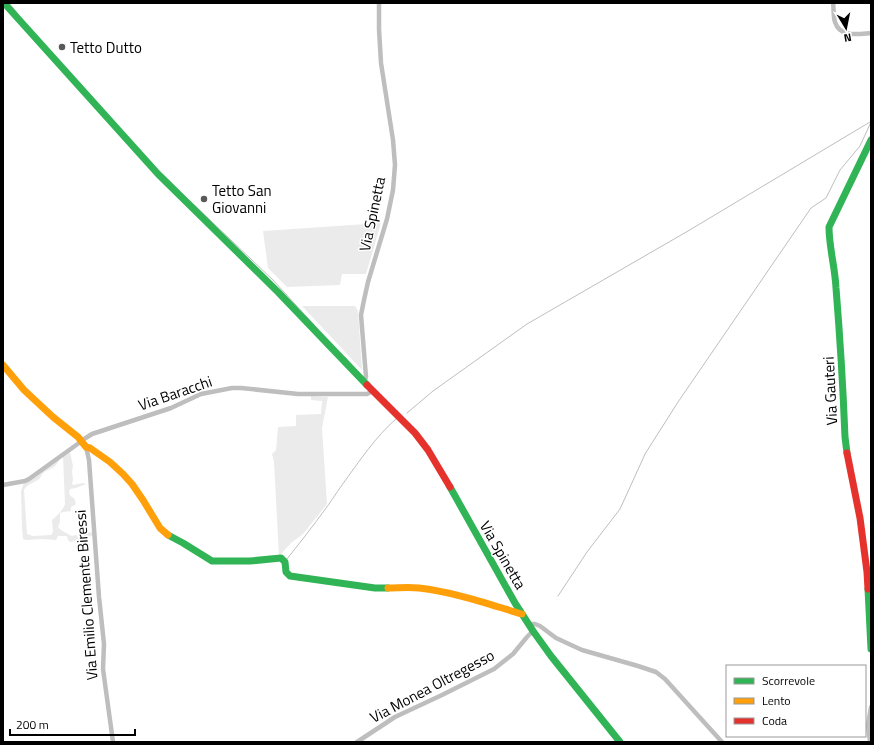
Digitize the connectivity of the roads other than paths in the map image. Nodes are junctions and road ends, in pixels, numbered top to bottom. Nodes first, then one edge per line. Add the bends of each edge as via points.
1 (4, 3) edge
2 (379, 3) edge
3 (833, 3) edge
4 (871, 33) edge
5 (871, 140) edge
6 (3, 365) edge
7 (364, 382) junction
8 (373, 392) junction
9 (81, 441) junction
10 (86, 447) junction
11 (3, 486) edge
12 (522, 614) junction
13 (529, 624) junction
14 (533, 631) junction
15 (871, 650) edge
16 (871, 707) edge
17 (113, 742) edge
18 (357, 742) edge
19 (620, 742) edge
20 (722, 742) edge
21 (870, 742) edge

1 - 7 street, Via Spinetta via 170,187 278,292
2 - 7 street, Via Spinetta via 381,63 394,140 395,165 387,219 362,308 366,377
3 - 4 street via 834,20 841,31 849,34
5 - 15 street, Via Gauteri via 829,227 837,290 845,437 866,564
6 - 9 street, Via Emilio Clemente Biressi via 24,390
7 - 8 street, Via Spinetta
8 - 9 street, Via Baracchi via 308,394 232,388 201,394 171,408 92,434
8 - 12 street, Via Spinetta via 428,450
9 - 10 street, Via Emilio Clemente Biressi
9 - 11 street, Via Baracchi via 30,479
10 - 12 street, Via Emilio Clemente Biressi via 110,462 123,474 144,500 160,528 212,560 250,561 281,558 290,576 375,588 432,590
10 - 17 street, Via Emilio Clemente Biressi via 104,644 103,668
12 - 13 street, Via Spinetta
13 - 14 street, Via Spinetta
13 - 20 street via 540,626 556,638 582,650 656,672
14 - 18 street, Via Monea Oltregesso via 513,654 494,669 396,717
14 - 19 street, Via Spinetta
16 - 21 street via 868,725

